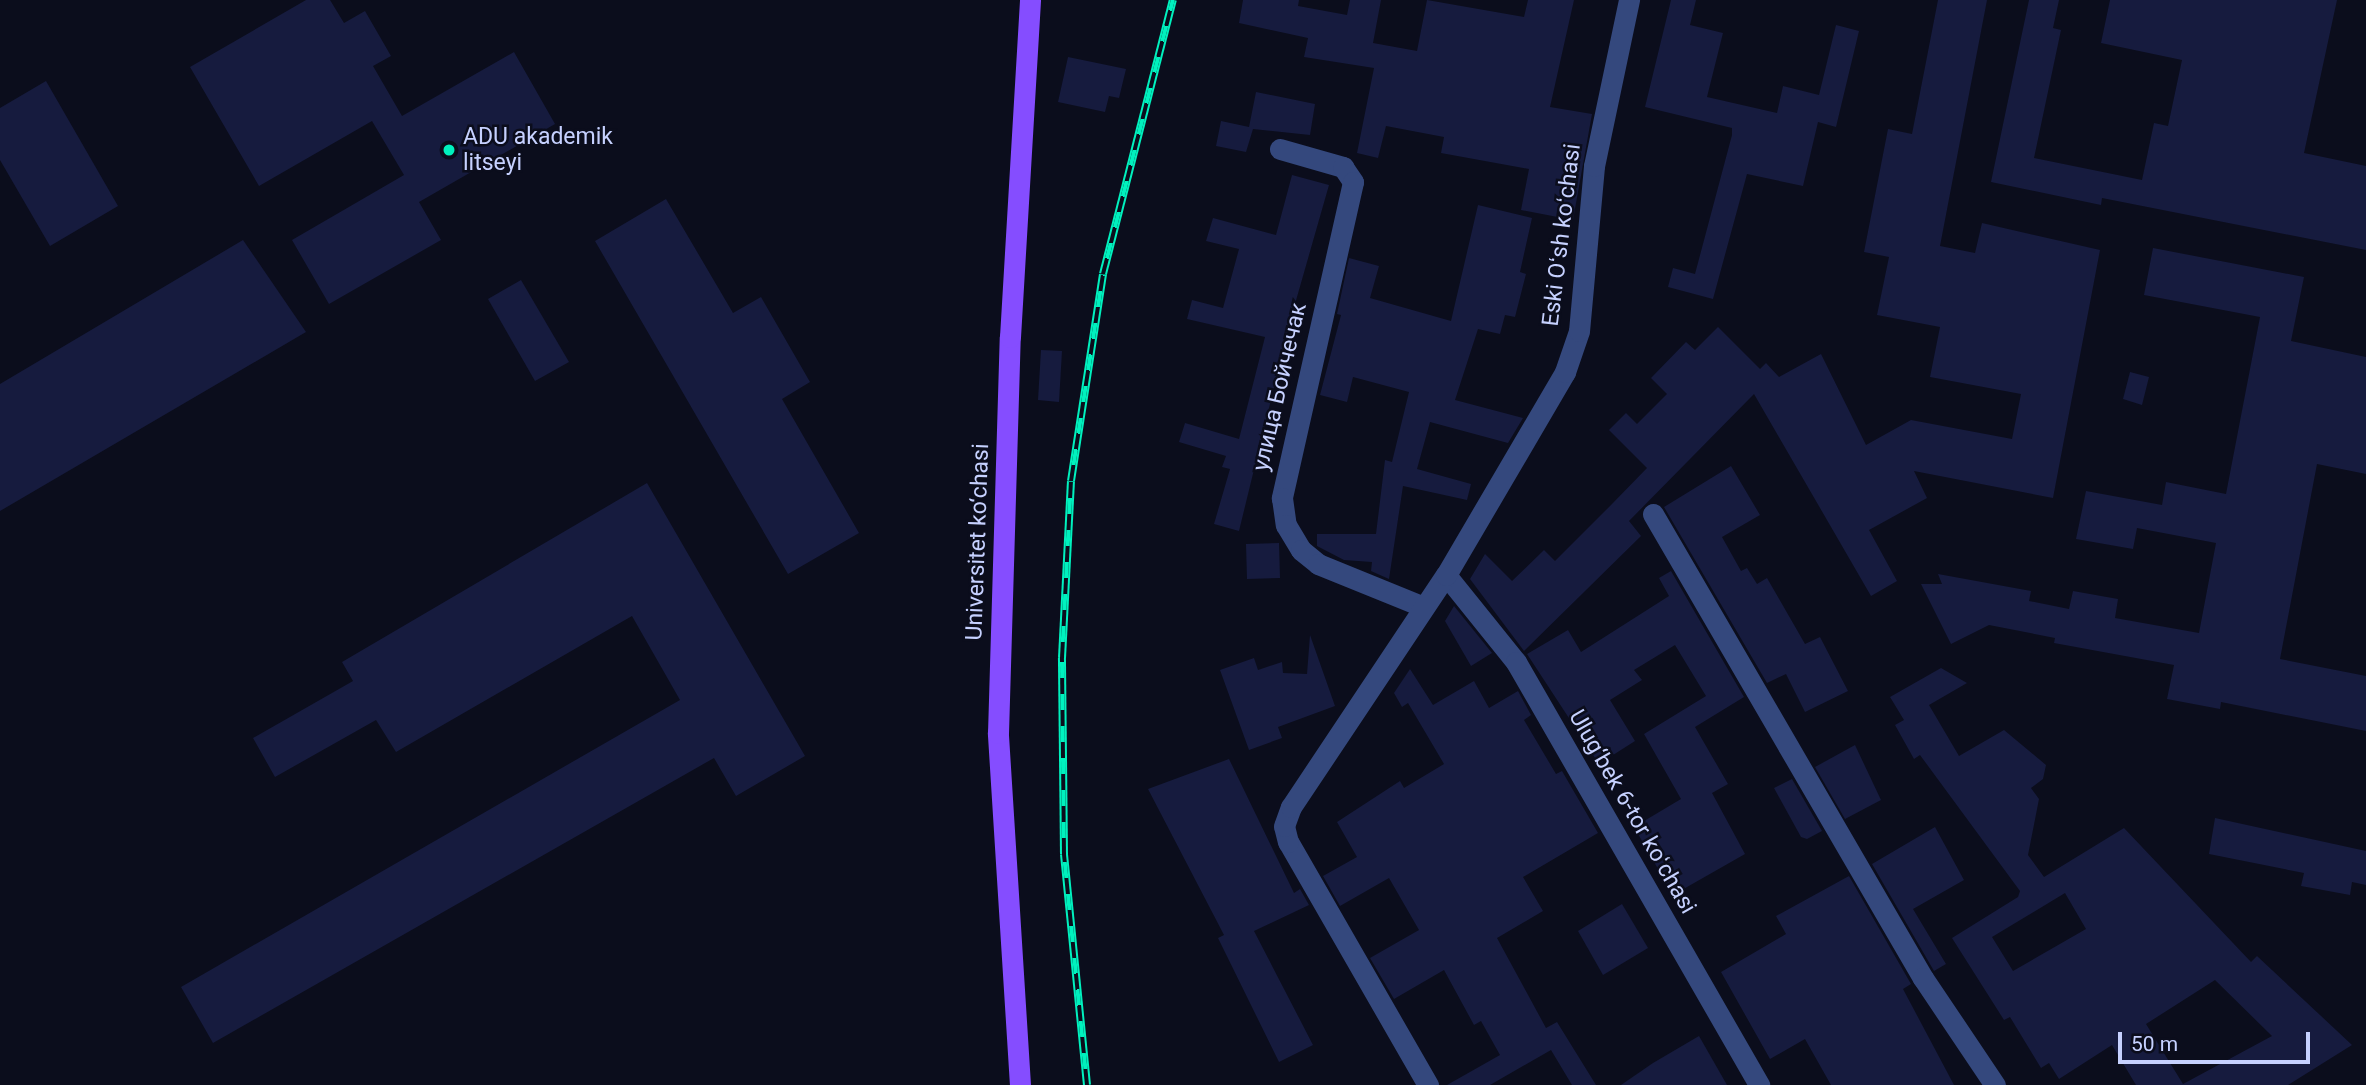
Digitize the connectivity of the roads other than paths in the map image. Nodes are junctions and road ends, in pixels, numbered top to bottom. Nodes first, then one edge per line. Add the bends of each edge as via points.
1 (1030, 0) edge
2 (1629, 0) edge
3 (1280, 149) dead end
4 (1653, 514) dead end
5 (1446, 575) junction
6 (1424, 607) junction
7 (1020, 1085) edge
8 (1428, 1085) edge
9 (1759, 1085) edge
10 (1995, 1085) edge

1 - 7 main road, Universitet kо‘chasi via 1010,337 998,733
2 - 5 street, Eski Oʻsh koʻchasi via 1594,166 1579,331 1565,372
3 - 6 street, улица Бойчечак via 1343,167 1353,182 1283,498 1286,525 1301,550 1318,564
4 - 10 street via 1923,978
5 - 6 street, Eski Oʻsh koʻchasi
5 - 9 street, Ulug‘bek 6-tor koʻchasi via 1516,662
6 - 8 street, Eski Oʻsh koʻchasi via 1291,807 1284,826

